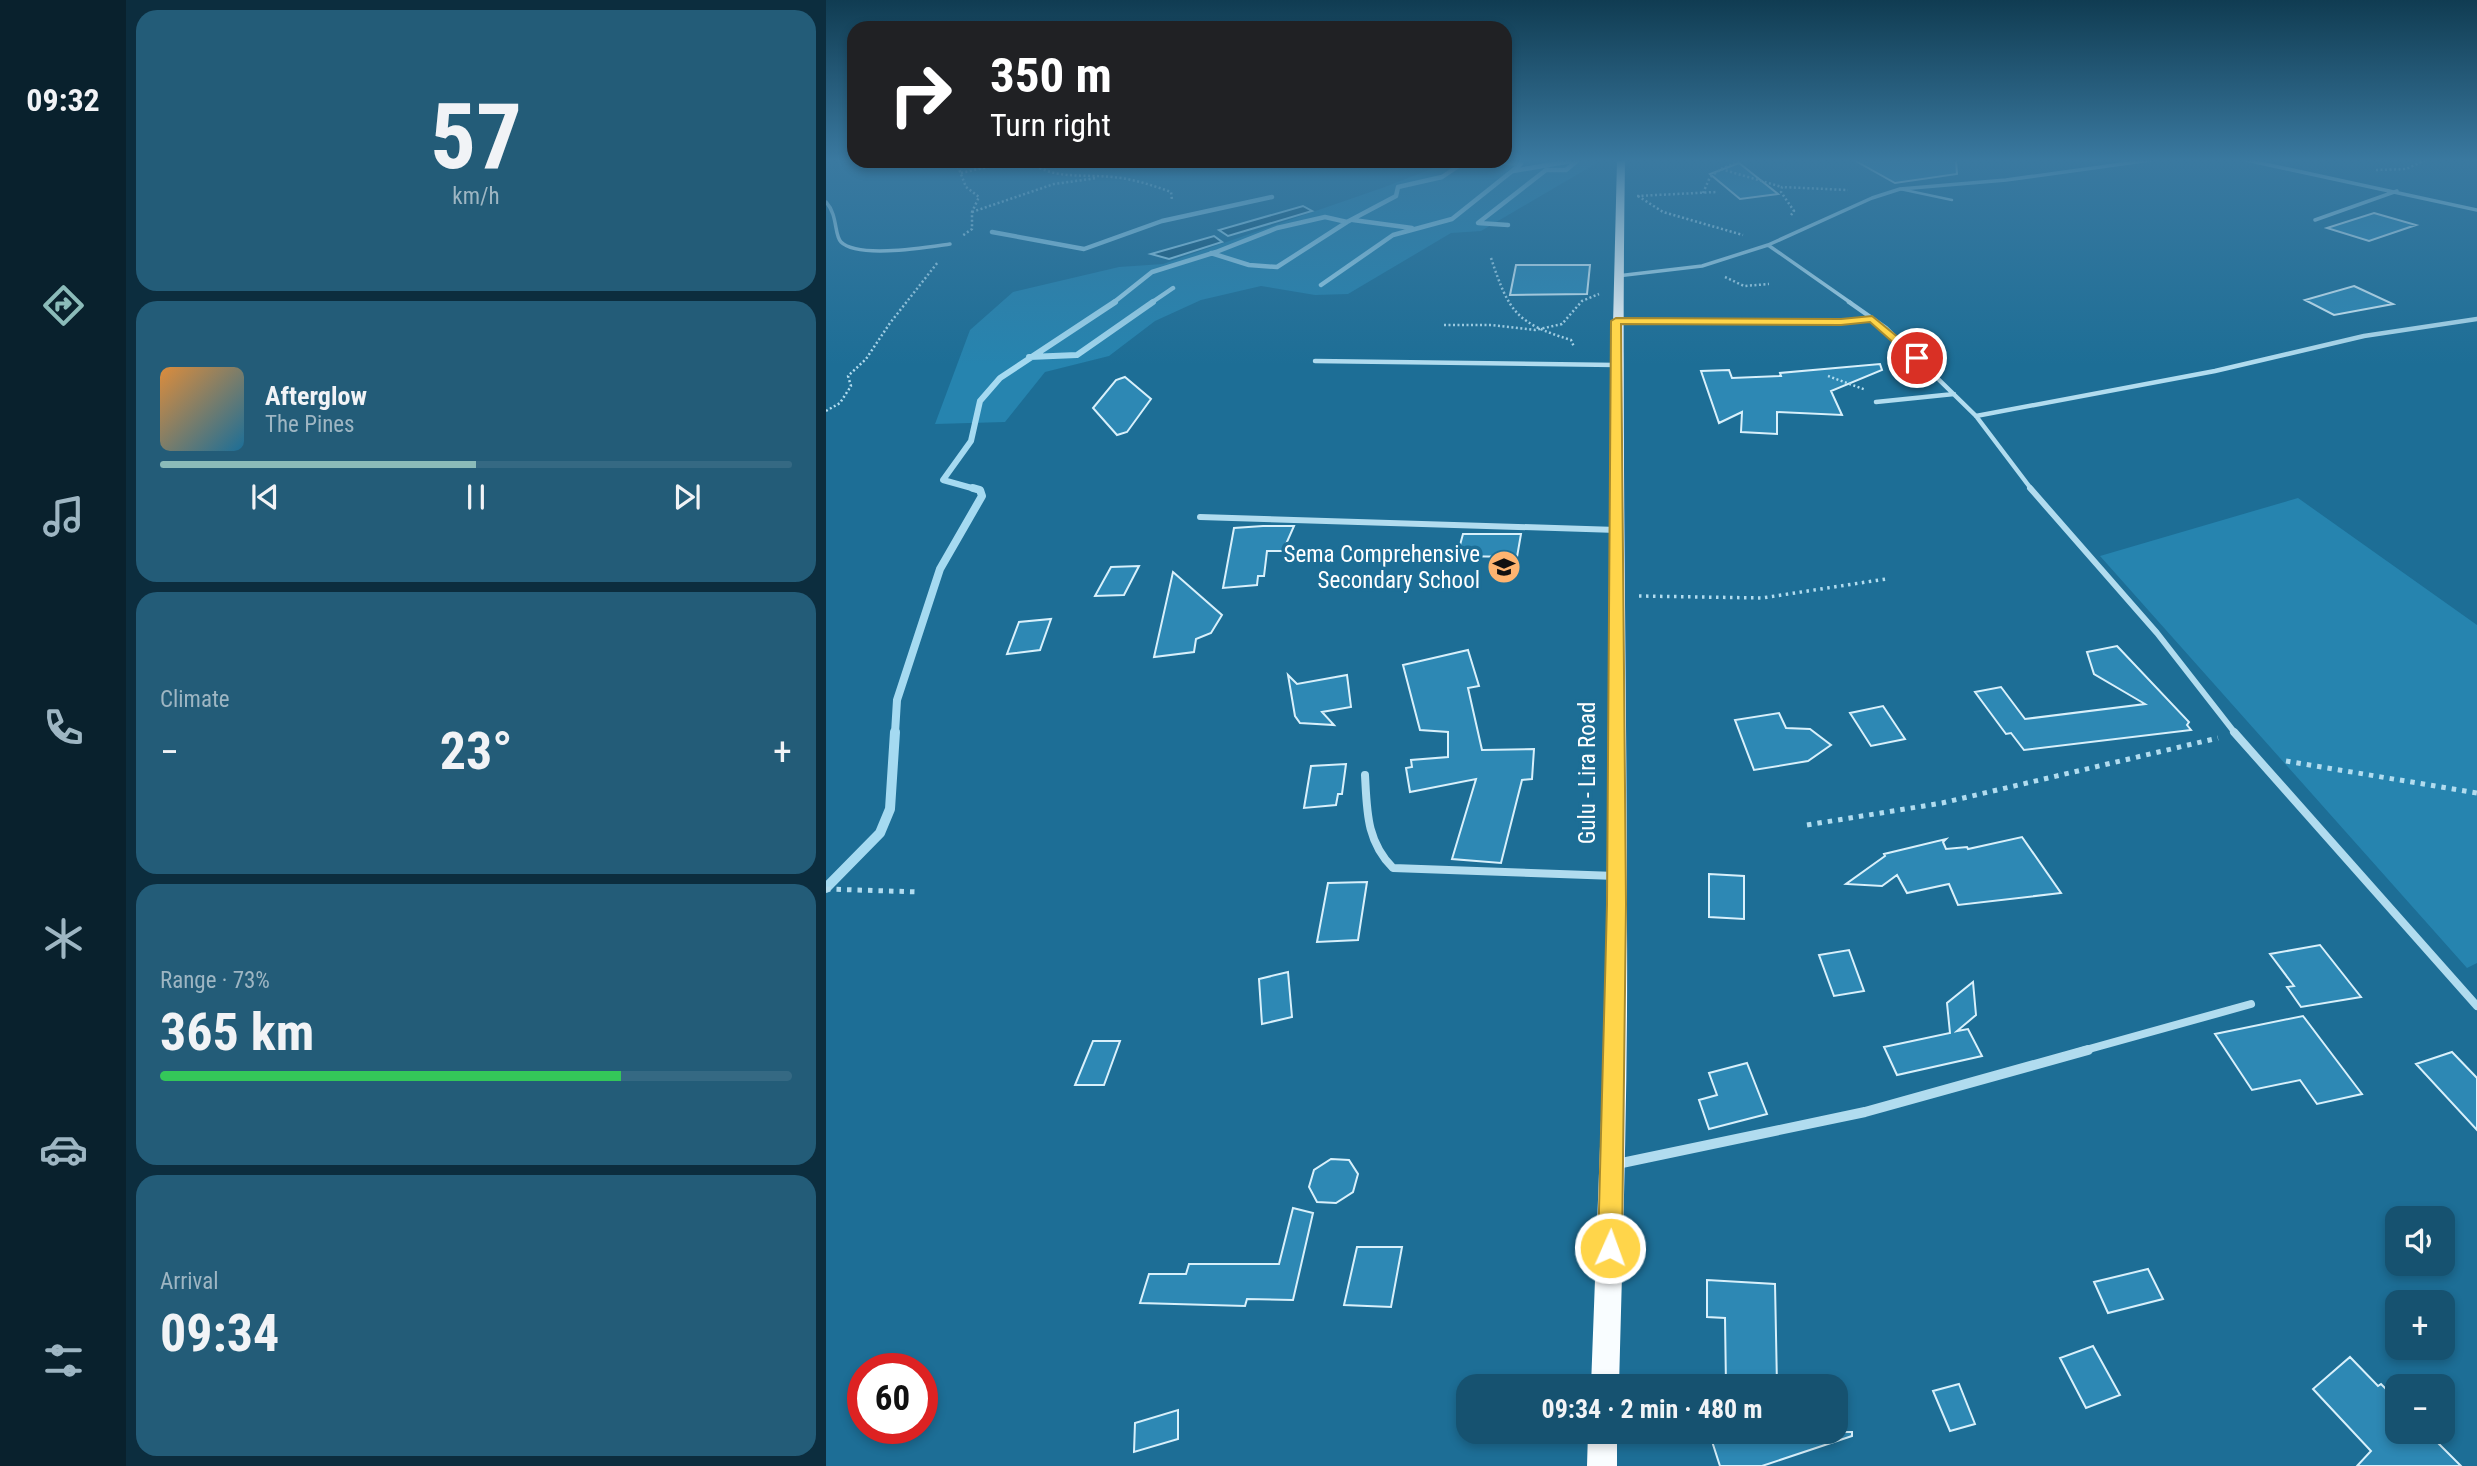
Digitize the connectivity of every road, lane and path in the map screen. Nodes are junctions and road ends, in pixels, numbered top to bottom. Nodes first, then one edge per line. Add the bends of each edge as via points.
1 (838, 228) edge
2 (972, 228) edge
3 (1624, 228) edge
4 (1721, 228) edge
5 (1779, 228) edge
6 (1803, 228) edge
7 (1779, 239) junction
8 (950, 244) junction
9 (1768, 245) junction
10 (1491, 258) dead end
11 (1702, 265) junction
12 (1616, 282) junction
13 (1769, 284) dead end
14 (1872, 319) junction
15 (2477, 319) edge
16 (1616, 321) junction
17 (1444, 326) dead end
18 (1535, 330) junction
19 (1315, 361) dead end
20 (1582, 365) junction
21 (1615, 365) junction
22 (1954, 394) junction
23 (1876, 402) dead end
24 (826, 411) edge
25 (1976, 416) junction
26 (1200, 517) dead end
27 (1618, 530) junction
28 (1886, 579) dead end
29 (1617, 597) junction
30 (2236, 734) junction
31 (2255, 755) junction
32 (1365, 775) dead end
33 (2477, 793) edge
34 (1807, 825) dead end
35 (1617, 876) junction
36 (826, 889) edge
37 (920, 892) dead end
38 (2251, 1004) dead end
39 (2477, 1006) edge
40 (1613, 1165) junction
41 (1605, 1374) edge
42 (1603, 1444) edge
43 (1602, 1466) edge

1 - 8 street via 843,244 858,249
2 - 8 path
3 - 12 main road, Gulu - Lira Road
4 - 9 path
5 - 7 path
6 - 7 street
7 - 9 street
8 - 24 path via 866,359 848,376 851,386 840,403
9 - 11 street
9 - 14 street
10 - 18 path via 1504,297 1517,317
11 - 12 street
11 - 13 path via 1744,286
12 - 16 main road, Gulu - Lira Road
12 - 18 path via 1582,301 1562,324
14 - 16 street
14 - 22 street
15 - 25 street via 2364,335 2215,371
16 - 21 main road, Gulu - Lira Road
17 - 18 path
18 - 20 path via 1571,340
19 - 20 street
20 - 21 street
21 - 27 main road, Gulu - Lira Road
22 - 23 street
22 - 25 street
25 - 30 street via 2040,501 2157,633
26 - 27 street
27 - 29 main road, Gulu - Lira Road
28 - 29 path via 1762,598
29 - 35 main road, Gulu - Lira Road
30 - 31 street
30 - 34 path via 1942,803
31 - 33 path
31 - 39 street
32 - 35 street via 1370,836 1379,856 1394,868
35 - 40 main road, Gulu - Lira Road
36 - 37 path
38 - 40 street via 1864,1112
40 - 41 main road, Gulu - Lira Road
42 - 43 main road

